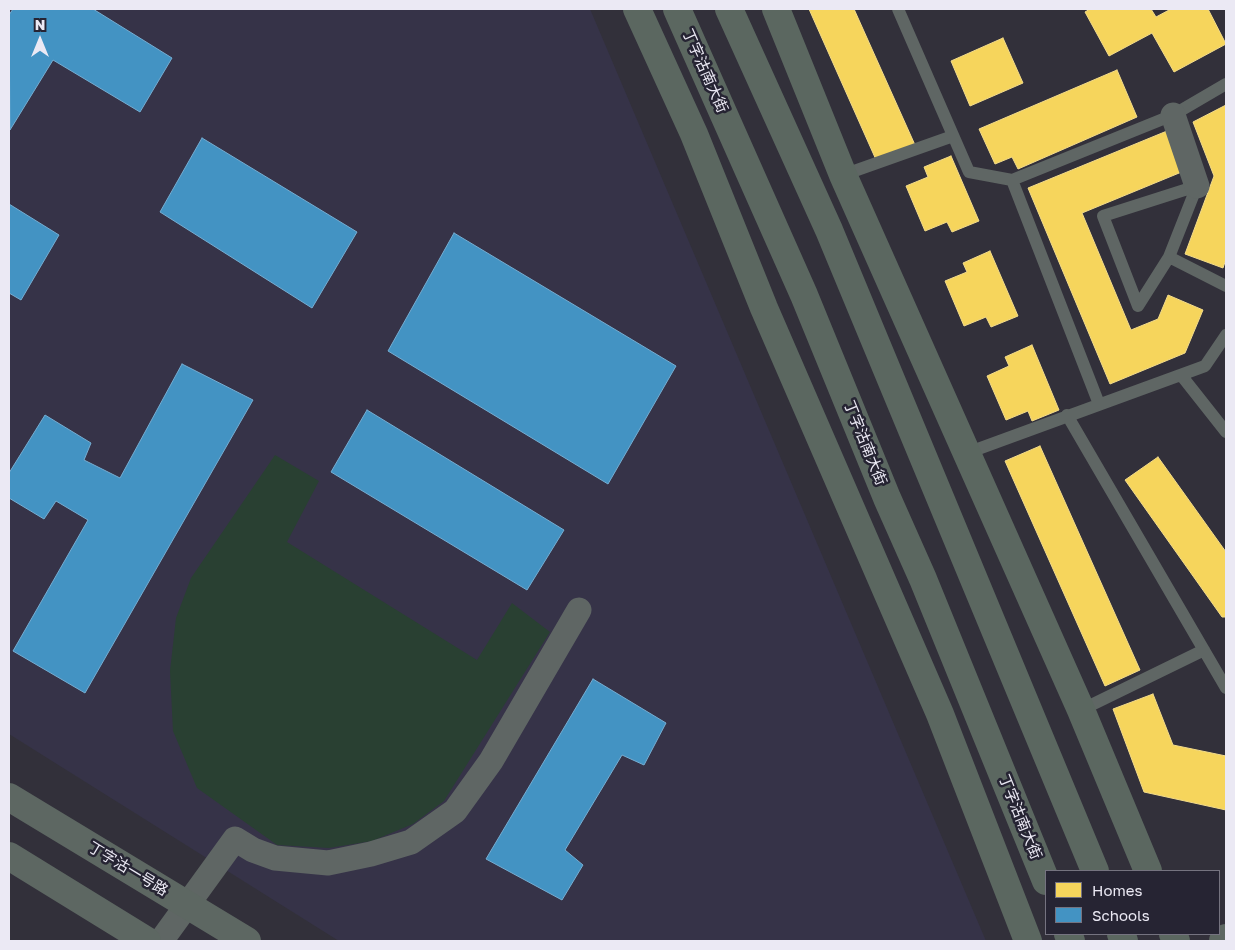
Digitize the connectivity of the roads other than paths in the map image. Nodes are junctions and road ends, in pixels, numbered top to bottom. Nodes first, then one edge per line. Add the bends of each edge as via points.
1 (637, 9) edge
2 (677, 9) edge
3 (729, 9) edge
4 (776, 9) edge
5 (898, 9) edge
6 (1226, 84) edge
7 (1173, 115) junction
8 (953, 136) junction
9 (843, 174) junction
10 (1012, 180) junction
11 (1197, 186) junction
12 (1169, 257) junction
13 (1226, 286) edge
14 (1226, 335) edge
15 (1181, 375) junction
16 (1099, 404) junction
17 (1067, 415) junction
18 (1226, 432) edge
19 (967, 453) junction
20 (923, 579) junction
21 (579, 610) dead end
22 (1204, 650) junction
23 (1226, 688) edge
24 (1081, 710) junction
25 (940, 714) junction
26 (9, 797) edge
27 (9, 856) edge
28 (1095, 870) edge
29 (1148, 870) edge
30 (1045, 879) edge
31 (187, 904) junction
32 (1226, 938) edge
33 (147, 941) edge
34 (161, 941) edge
35 (247, 941) edge
36 (1028, 941) edge
37 (1223, 941) edge

1 - 25 main road via 694,134 764,308
2 - 20 main road, 丁字沽南大街 via 800,286
3 - 28 main road via 829,230
4 - 9 main road
5 - 8 lane
6 - 7 lane
7 - 10 lane
7 - 11 street
8 - 9 lane
8 - 10 lane via 969,172
9 - 19 main road
10 - 16 lane
11 - 12 lane
11 - 12 lane via 1103,216 1138,306
12 - 13 lane
14 - 15 lane via 1205,366
15 - 16 lane
15 - 18 lane
16 - 17 lane
17 - 19 lane
17 - 22 lane
19 - 24 main road
20 - 25 main road
20 - 30 main road, 丁字沽南大街
21 - 31 street via 491,761 455,811 411,842 328,863 275,858 235,839
22 - 23 lane
22 - 24 lane
24 - 29 main road
25 - 36 main road
26 - 31 main road, 丁字沽一号路
27 - 33 main road
31 - 34 street
31 - 35 main road, 丁字沽一号路
32 - 37 main road

